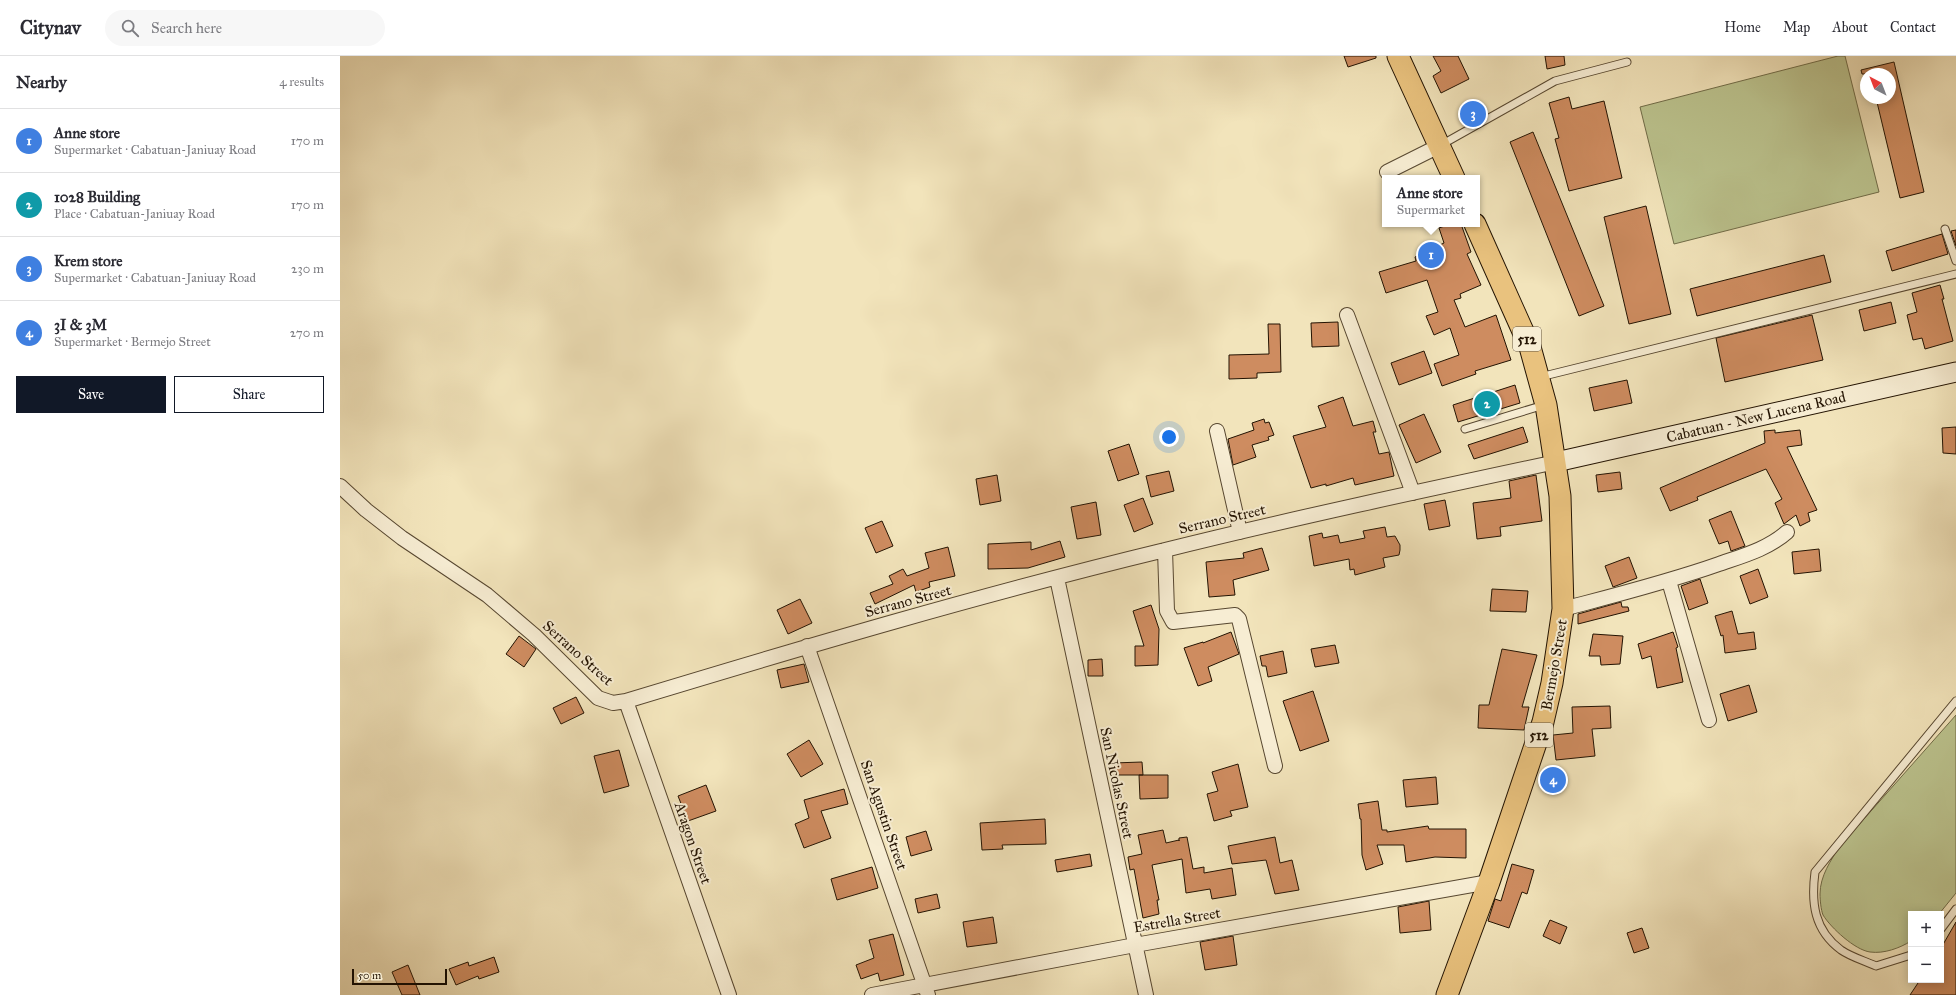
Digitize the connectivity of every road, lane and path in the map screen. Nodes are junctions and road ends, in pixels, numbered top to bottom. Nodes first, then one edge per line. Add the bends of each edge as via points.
1 (1398, 56) edge
2 (1627, 62) dead end
3 (1439, 146) junction
4 (1387, 172) dead end
5 (1453, 175) edge
6 (1476, 227) edge
7 (1945, 229) dead end
8 (1956, 261) edge
9 (1956, 274) edge
10 (1346, 316) dead end
11 (1956, 372) edge
12 (1539, 377) junction
13 (1546, 405) junction
14 (1465, 429) dead end
15 (1217, 431) dead end
16 (1556, 462) junction
17 (340, 486) edge
18 (1413, 493) junction
19 (1240, 532) junction
20 (1787, 532) dead end
21 (1165, 550) junction
22 (1057, 578) junction
23 (1669, 581) junction
24 (1563, 609) junction
25 (807, 646) junction
26 (626, 701) junction
27 (1956, 701) edge
28 (1709, 720) dead end
29 (1275, 766) dead end
30 (1489, 882) junction
31 (1956, 909) edge
32 (1944, 925) edge
33 (1135, 945) junction
34 (1908, 955) edge
35 (927, 990) edge
36 (729, 995) edge
37 (872, 995) edge
38 (1146, 995) edge
39 (1447, 995) edge

1 - 3 main road
2 - 3 lane via 1555,81
3 - 4 street
3 - 5 main road
6 - 12 main road, 512 via 1518,317
7 - 8 lane
9 - 12 lane
10 - 18 street
11 - 16 main road, Cabatuan - New Lucena Road
12 - 13 main road, 512
13 - 14 lane
13 - 16 main road, 512
15 - 19 street
16 - 18 street, Serrano Street
16 - 24 main road, Bermejo Street / 512 via 1562,541
17 - 26 street, Serrano Street via 402,538 487,595 534,635 598,698 613,703
18 - 19 street, Serrano Street
19 - 21 street, Serrano Street
20 - 23 street via 1778,540 1752,553
21 - 22 street, Serrano Street
21 - 29 street via 1166,611 1173,622 1235,615 1240,619
22 - 25 street, Serrano Street
22 - 33 street, San Nicolas Street
23 - 24 street
23 - 28 street
24 - 30 main road, Bermejo Street / 512 via 1552,683 1543,722
25 - 26 street, Serrano Street
25 - 35 street, San Agustin Street
26 - 36 street, Aragon Street
27 - 34 lane via 1815,872 1812,894 1818,922 1826,936 1842,951 1876,966
30 - 33 street, Estrella Street
30 - 39 main road, Bermejo Street / 512
31 - 32 lane
33 - 35 street, Estrella Street
33 - 38 street, San Nicolas Street
35 - 37 street, Estrella Street

